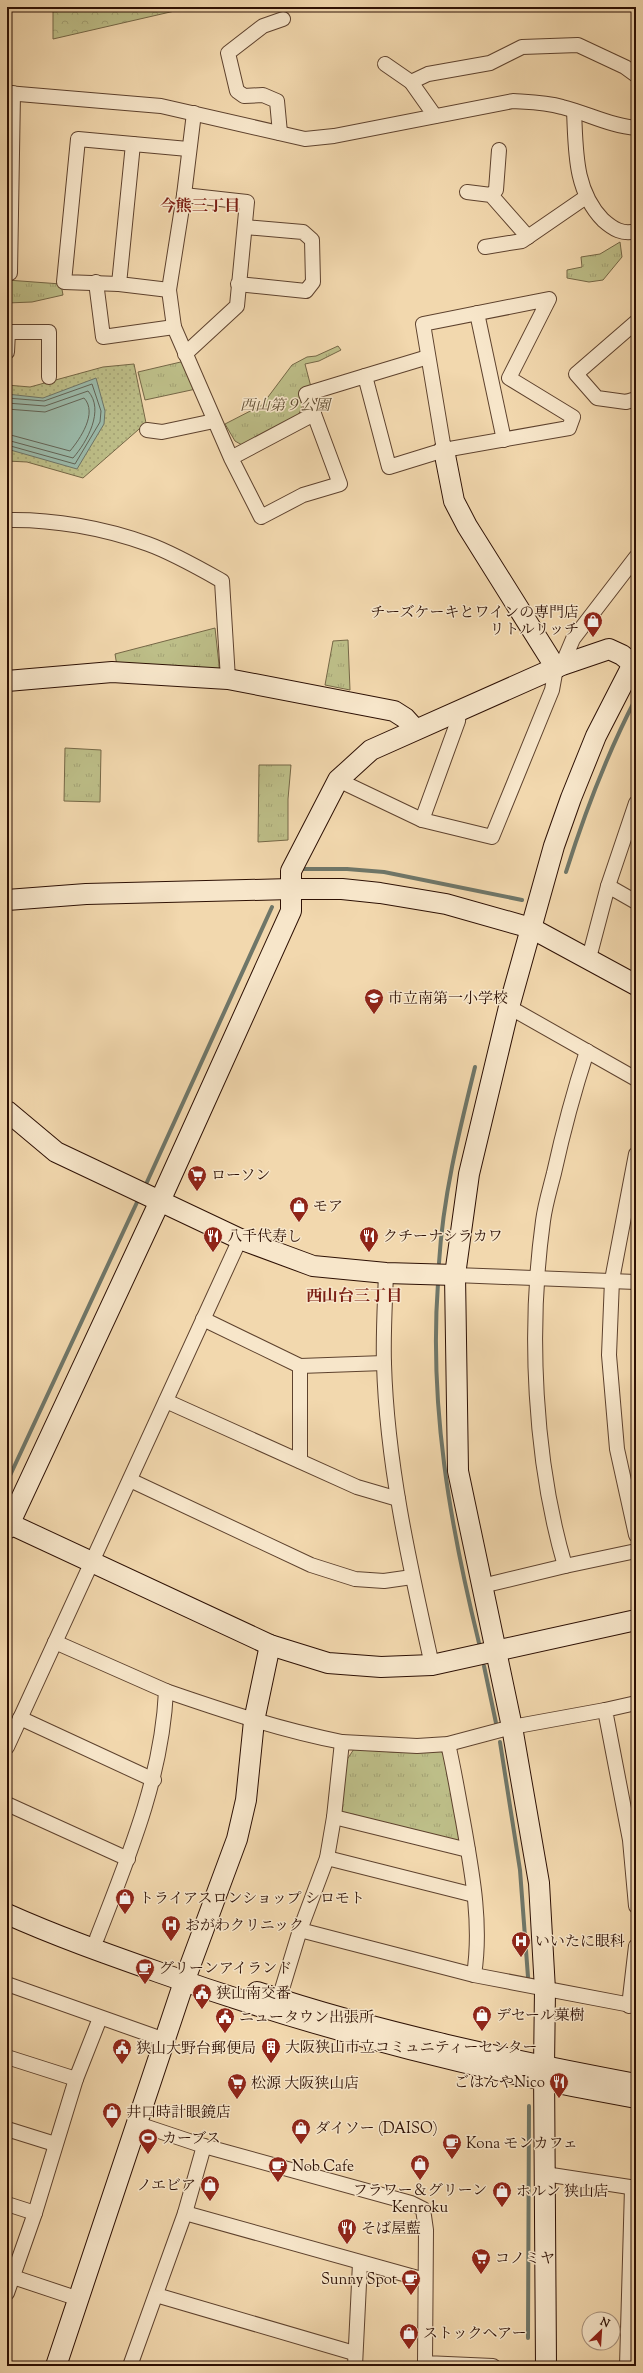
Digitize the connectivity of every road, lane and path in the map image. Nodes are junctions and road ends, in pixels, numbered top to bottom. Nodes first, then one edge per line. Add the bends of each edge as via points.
1 (283, 19) dead end
2 (385, 64) dead end
3 (636, 75) edge
4 (411, 82) junction
5 (10, 93) edge
6 (574, 111) junction
7 (194, 113) junction
8 (435, 116) junction
9 (636, 128) edge
10 (280, 133) junction
11 (133, 144) junction
12 (188, 149) junction
13 (499, 150) dead end
14 (467, 192) dead end
15 (184, 195) junction
16 (491, 195) junction
17 (586, 197) junction
18 (245, 227) junction
19 (636, 231) edge
20 (528, 237) junction
21 (485, 247) dead end
22 (7, 273) edge
23 (96, 282) junction
24 (119, 284) junction
25 (238, 284) junction
26 (169, 290) junction
27 (477, 313) junction
28 (636, 322) edge
29 (174, 327) junction
30 (7, 332) edge
31 (7, 352) edge
32 (185, 354) junction
33 (428, 357) junction
34 (364, 376) junction
35 (49, 377) dead end
36 (509, 378) junction
37 (492, 381) junction
38 (636, 399) edge
39 (314, 414) junction
40 (214, 421) junction
41 (147, 430) dead end
42 (504, 440) junction
43 (444, 450) junction
44 (231, 458) junction
45 (7, 520) edge
46 (636, 557) edge
47 (559, 666) junction
48 (633, 667) edge
49 (228, 679) junction
50 (7, 681) edge
51 (458, 712) junction
52 (415, 729) junction
53 (338, 780) junction
54 (636, 803) edge
55 (422, 820) junction
56 (632, 824) edge
57 (608, 886) junction
58 (290, 889) junction
59 (7, 900) edge
60 (636, 902) edge
61 (531, 928) junction
62 (589, 958) junction
63 (636, 985) edge
64 (509, 1007) junction
65 (587, 1051) junction
66 (636, 1079) edge
67 (7, 1111) edge
68 (636, 1154) edge
69 (160, 1201) junction
70 (240, 1239) junction
71 (386, 1273) junction
72 (455, 1275) junction
73 (538, 1277) junction
74 (612, 1280) junction
75 (636, 1282) edge
76 (203, 1319) junction
77 (384, 1363) junction
78 (300, 1366) junction
79 (166, 1401) junction
80 (300, 1461) junction
81 (130, 1480) junction
82 (398, 1499) junction
83 (8, 1525) edge
84 (636, 1535) edge
85 (636, 1551) edge
86 (92, 1562) junction
87 (565, 1566) junction
88 (412, 1577) junction
89 (482, 1586) junction
90 (636, 1620) edge
91 (55, 1642) junction
92 (270, 1644) junction
93 (496, 1652) junction
94 (432, 1665) junction
95 (166, 1691) junction
96 (636, 1703) edge
97 (605, 1710) junction
98 (20, 1718) junction
99 (254, 1721) junction
100 (512, 1727) junction
101 (342, 1742) junction
102 (448, 1744) junction
103 (7, 1747) edge
104 (154, 1780) junction
105 (7, 1804) edge
106 (334, 1817) junction
107 (468, 1850) junction
108 (328, 1858) junction
109 (128, 1859) junction
110 (474, 1895) junction
111 (7, 1901) edge
112 (636, 1906) edge
113 (7, 1914) edge
114 (300, 1930) junction
115 (97, 1938) junction
116 (636, 1946) edge
117 (474, 1975) junction
118 (187, 1976) junction
119 (7, 1984) edge
120 (545, 1990) junction
121 (279, 1999) junction
122 (633, 2006) edge
123 (100, 2018) junction
124 (165, 2040) junction
125 (7, 2057) edge
126 (544, 2074) junction
127 (76, 2079) junction
128 (636, 2084) edge
129 (636, 2098) edge
130 (138, 2124) junction
131 (7, 2129) edge
132 (55, 2144) junction
133 (204, 2146) junction
134 (545, 2174) junction
135 (634, 2188) edge
136 (7, 2204) edge
137 (35, 2213) junction
138 (185, 2214) junction
139 (360, 2263) junction
140 (10, 2275) edge
141 (425, 2280) junction
142 (7, 2292) edge
143 (156, 2295) junction
144 (78, 2299) junction
145 (354, 2360) edge
146 (59, 2365) edge
147 (130, 2366) edge
148 (483, 2366) edge
149 (493, 2366) edge
150 (546, 2366) edge
151 (628, 2366) edge

1 - 10 street via 263,26 228,53 237,91 244,96 262,95 277,101
2 - 4 street
3 - 4 street via 625,67 578,45 522,47 490,63 428,74
4 - 8 street
5 - 7 street via 161,106
5 - 22 street via 10,273
6 - 8 street via 539,102 513,101
6 - 9 street via 623,127
6 - 17 street via 577,160 581,186
7 - 10 street
7 - 12 street
8 - 10 street via 334,136 305,139
11 - 12 street
11 - 23 street via 78,139 64,282
11 - 24 street
12 - 15 street
13 - 16 street via 496,190
14 - 16 street
15 - 18 street via 247,202
15 - 26 street
16 - 20 street
17 - 19 street via 608,224 618,231
17 - 20 street
18 - 25 street
18 - 25 street via 303,232 312,240 313,282 306,291
20 - 21 street via 522,241
23 - 24 street
23 - 29 street via 103,338
24 - 26 street
25 - 32 street via 237,306
26 - 29 street
27 - 33 street via 423,324
27 - 36 street via 549,299
27 - 37 street
28 - 38 street via 576,374 597,398 626,402
29 - 32 street
30 - 31 street
30 - 35 street via 49,332
32 - 40 street
33 - 34 street
33 - 43 street
34 - 39 street via 306,394
34 - 43 street via 389,467
36 - 37 street
36 - 42 street via 572,417 569,428
37 - 42 street
39 - 44 street
39 - 44 street via 340,484 303,495 261,517
40 - 41 street via 162,432
40 - 44 street
42 - 43 street
43 - 47 street via 454,501 467,526
45 - 49 street via 91,528 149,544 222,581
46 - 47 street via 572,639
47 - 48 street via 609,648 622,655
47 - 51 street
47 - 55 street via 552,690 492,837
48 - 61 street via 596,736 570,798
49 - 50 street via 112,672
49 - 52 street via 394,711 406,718
51 - 52 street
51 - 55 street via 458,721
52 - 53 street via 371,750
53 - 55 street
53 - 58 street via 291,871
54 - 56 street
56 - 57 street
57 - 60 street
57 - 62 street
58 - 59 street via 86,894
58 - 61 street via 342,889 380,893 446,904
58 - 69 street via 290,911
61 - 62 street
61 - 64 street
62 - 63 street
64 - 65 street
64 - 72 street via 469,1174
65 - 66 street
65 - 73 street via 568,1111 543,1220
67 - 69 street via 56,1152
68 - 74 street
69 - 70 street
69 - 83 street
70 - 71 street via 314,1266
70 - 76 street
71 - 72 street
71 - 77 street
72 - 73 street
72 - 89 street via 458,1471
73 - 74 street
73 - 87 street via 535,1339 539,1427 555,1533
74 - 75 street
74 - 84 street via 609,1355 617,1449
76 - 78 street
76 - 79 street
77 - 78 street
77 - 82 street
78 - 80 street
79 - 80 street
79 - 81 street
80 - 82 street via 357,1487
81 - 86 street
81 - 88 street via 311,1565 354,1579 384,1581
82 - 88 street
83 - 86 street
85 - 87 street
86 - 91 street
86 - 92 street
87 - 89 street
88 - 94 street
89 - 93 street
90 - 93 street
91 - 95 street
91 - 98 street
92 - 94 street via 328,1663 381,1667
92 - 99 street
93 - 94 street
93 - 100 street
95 - 99 street
95 - 104 street via 165,1716
96 - 97 street
97 - 100 street
97 - 112 street via 630,1840
98 - 103 street
98 - 104 street
99 - 101 street
99 - 118 street via 246,1800 237,1839
100 - 102 street
100 - 120 street via 539,1883
101 - 102 street via 417,1746
101 - 106 street
102 - 107 street
104 - 109 street
105 - 109 street
106 - 107 street
106 - 108 street
107 - 110 street
108 - 110 street
108 - 114 street
109 - 115 street
110 - 117 street via 478,1947
111 - 115 street
113 - 118 street via 50,1933
114 - 117 street
114 - 121 street
115 - 118 street
116 - 122 street
117 - 120 street
118 - 121 street
118 - 124 street
118 - 126 street via 274,2012 327,2028 486,2070
119 - 123 street
120 - 122 street
120 - 126 street
121 - 126 street
123 - 124 street
123 - 127 street
124 - 130 street
125 - 127 street
126 - 128 street
126 - 129 street
126 - 134 street
127 - 132 street
130 - 133 street
130 - 144 street
131 - 132 street
132 - 137 street
133 - 138 street
133 - 141 street via 411,2203 423,2209
134 - 135 street
134 - 150 street
135 - 151 street
136 - 137 street
137 - 140 street
138 - 139 street
138 - 143 street
139 - 141 street
139 - 145 street
140 - 142 street
140 - 144 street
141 - 148 street via 425,2363
143 - 145 street
143 - 147 street
144 - 146 street
148 - 149 street

